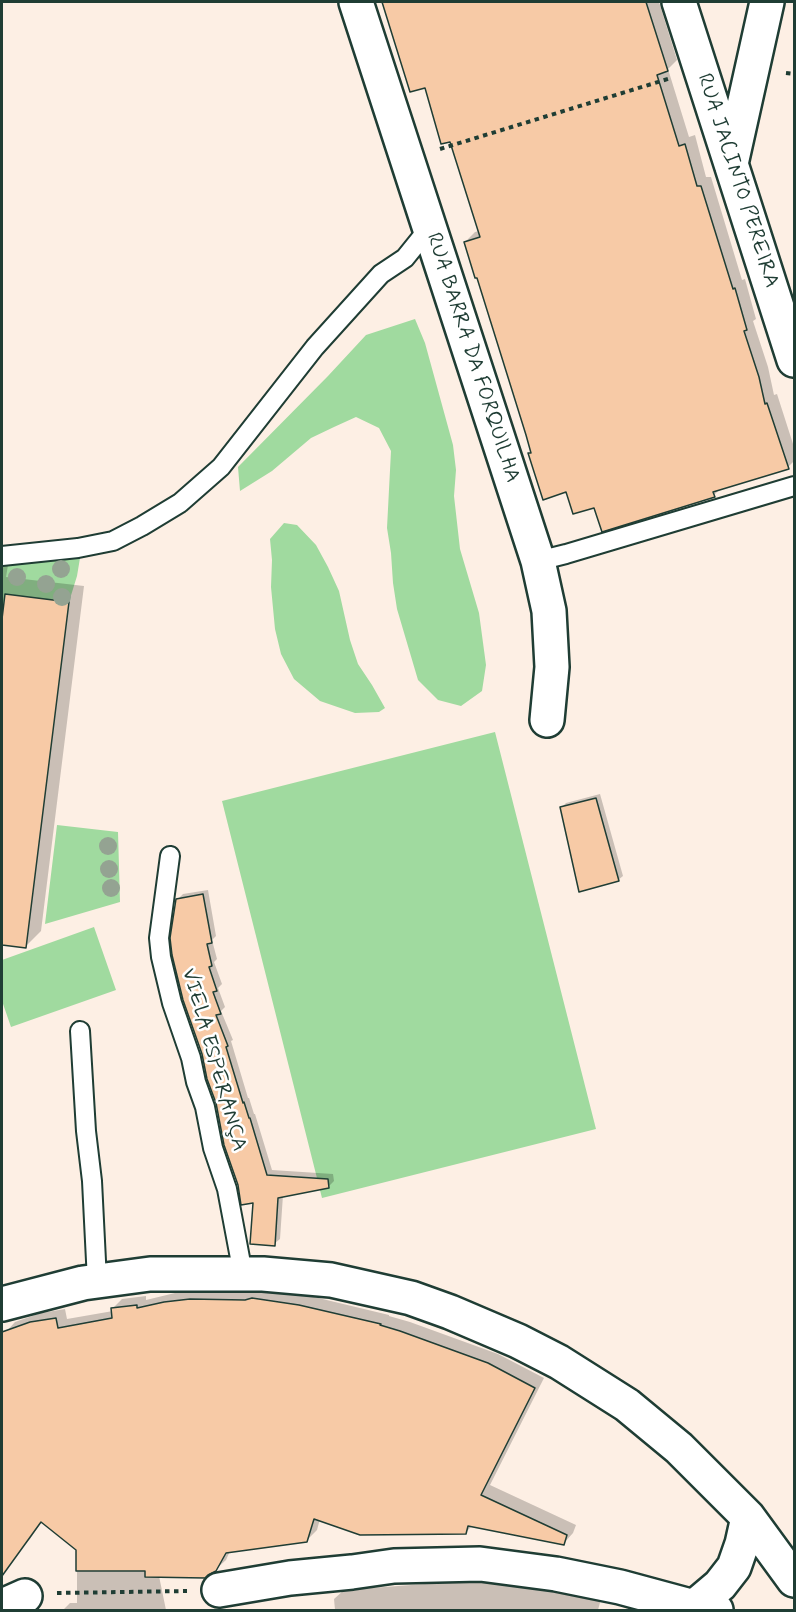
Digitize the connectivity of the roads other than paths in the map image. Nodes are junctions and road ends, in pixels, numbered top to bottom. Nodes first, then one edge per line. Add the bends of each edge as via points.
1 (356, 2) edge
2 (679, 2) edge
3 (767, 2) edge
4 (731, 164) junction
5 (430, 228) junction
6 (795, 360) edge
7 (795, 486) edge
8 (2, 556) edge
9 (538, 561) junction
10 (547, 720) dead end
11 (170, 856) dead end
12 (80, 1031) dead end
13 (243, 1274) junction
14 (97, 1281) junction
15 (2, 1304) edge
16 (748, 1516) junction
17 (795, 1580) edge
18 (219, 1590) road end
19 (705, 1609) edge

1 - 5 street, RUA BARRA DA FORQUILHA
2 - 4 street, RUA JACINTO PEREIRA
3 - 4 street
4 - 6 street, RUA JACINTO PEREIRA
5 - 8 lane via 405,258 381,274 315,347 221,467 180,503 113,542
5 - 9 street, RUA BARRA DA FORQUILHA
7 - 9 lane
9 - 10 street, RUA BARRA DA FORQUILHA via 549,611 552,667
11 - 13 lane, VIELA ESPERANÇA via 159,938 161,957 227,1189
12 - 14 lane
13 - 14 street via 150,1274
13 - 16 street via 331,1280 411,1298 518,1341 627,1406 678,1448
14 - 15 street
16 - 17 street
16 - 19 street via 734,1567
18 - 19 street via 394,1566 480,1564 620,1587

